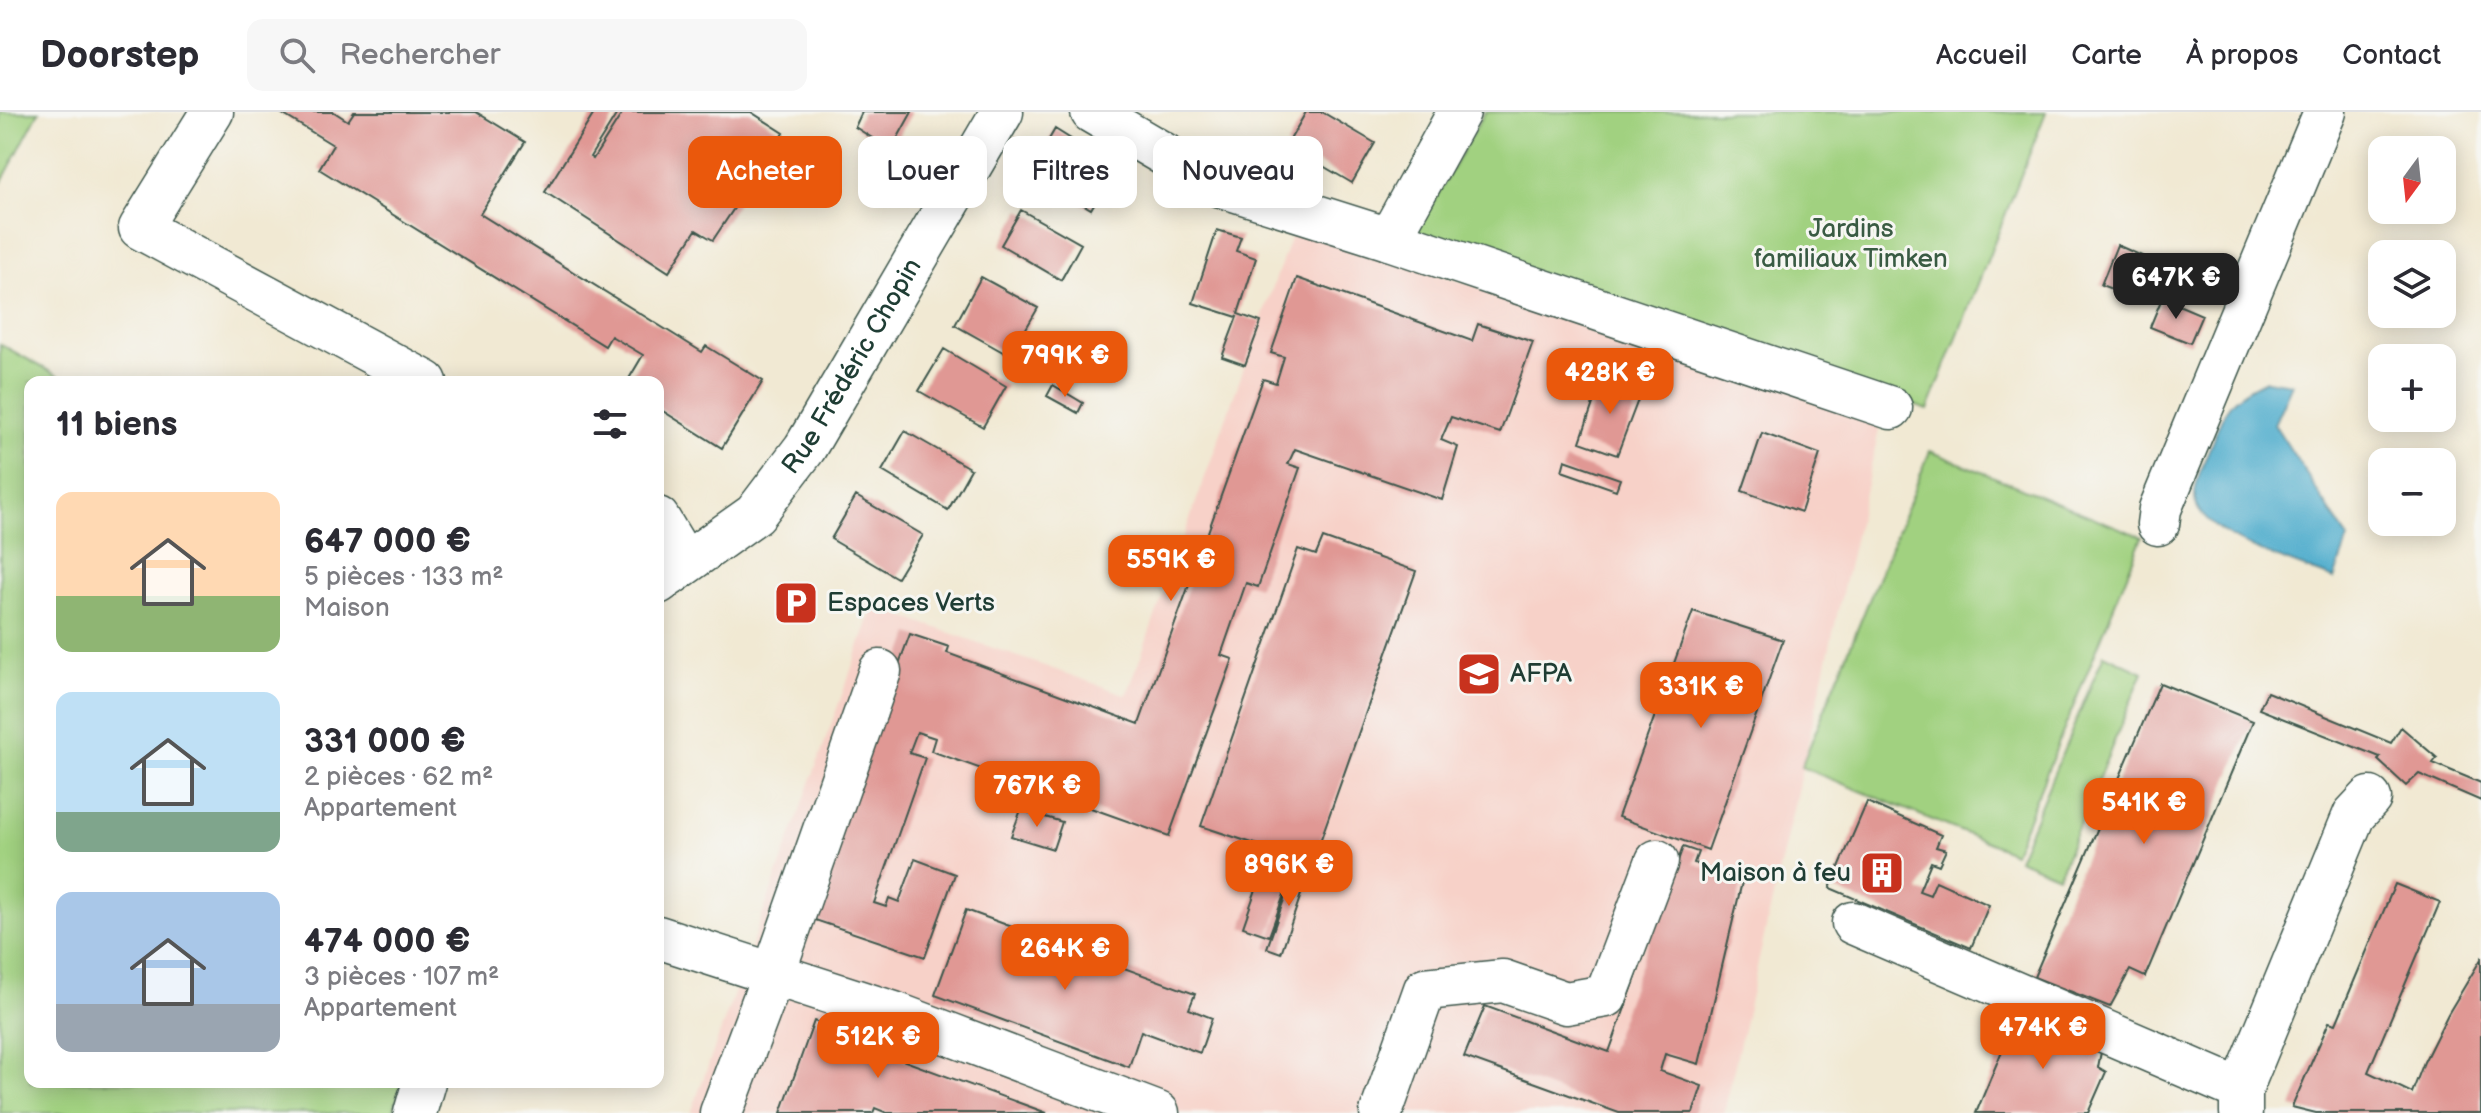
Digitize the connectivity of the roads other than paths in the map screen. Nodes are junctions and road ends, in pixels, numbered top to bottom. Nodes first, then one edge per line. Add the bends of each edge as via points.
1 (212, 112) edge
2 (1002, 112) edge
3 (1092, 112) edge
4 (1459, 112) edge
5 (2325, 112) edge
6 (1389, 239) junction
7 (415, 376) edge
8 (1891, 408) dead end
9 (2158, 524) dead end
10 (664, 543) edge
11 (671, 573) edge
12 (880, 671) dead end
13 (2370, 798) dead end
14 (1657, 861) dead end
15 (1853, 923) dead end
16 (664, 939) edge
17 (773, 975) junction
18 (422, 1088) edge
19 (2241, 1102) edge
20 (415, 1113) edge
21 (721, 1113) edge
22 (1158, 1113) edge
23 (1381, 1113) edge

1 - 7 street via 140,228
2 - 11 street, Rue Frédéric Chopin via 805,448 755,514
3 - 6 street via 1215,184
4 - 6 street
5 - 9 street
6 - 8 street
10 - 11 street
12 - 17 street
13 - 19 street via 2354,815
14 - 23 street via 1606,996 1566,1003 1503,981 1425,989
15 - 19 street
16 - 17 street
17 - 21 street
17 - 22 street via 894,1013
18 - 20 street

